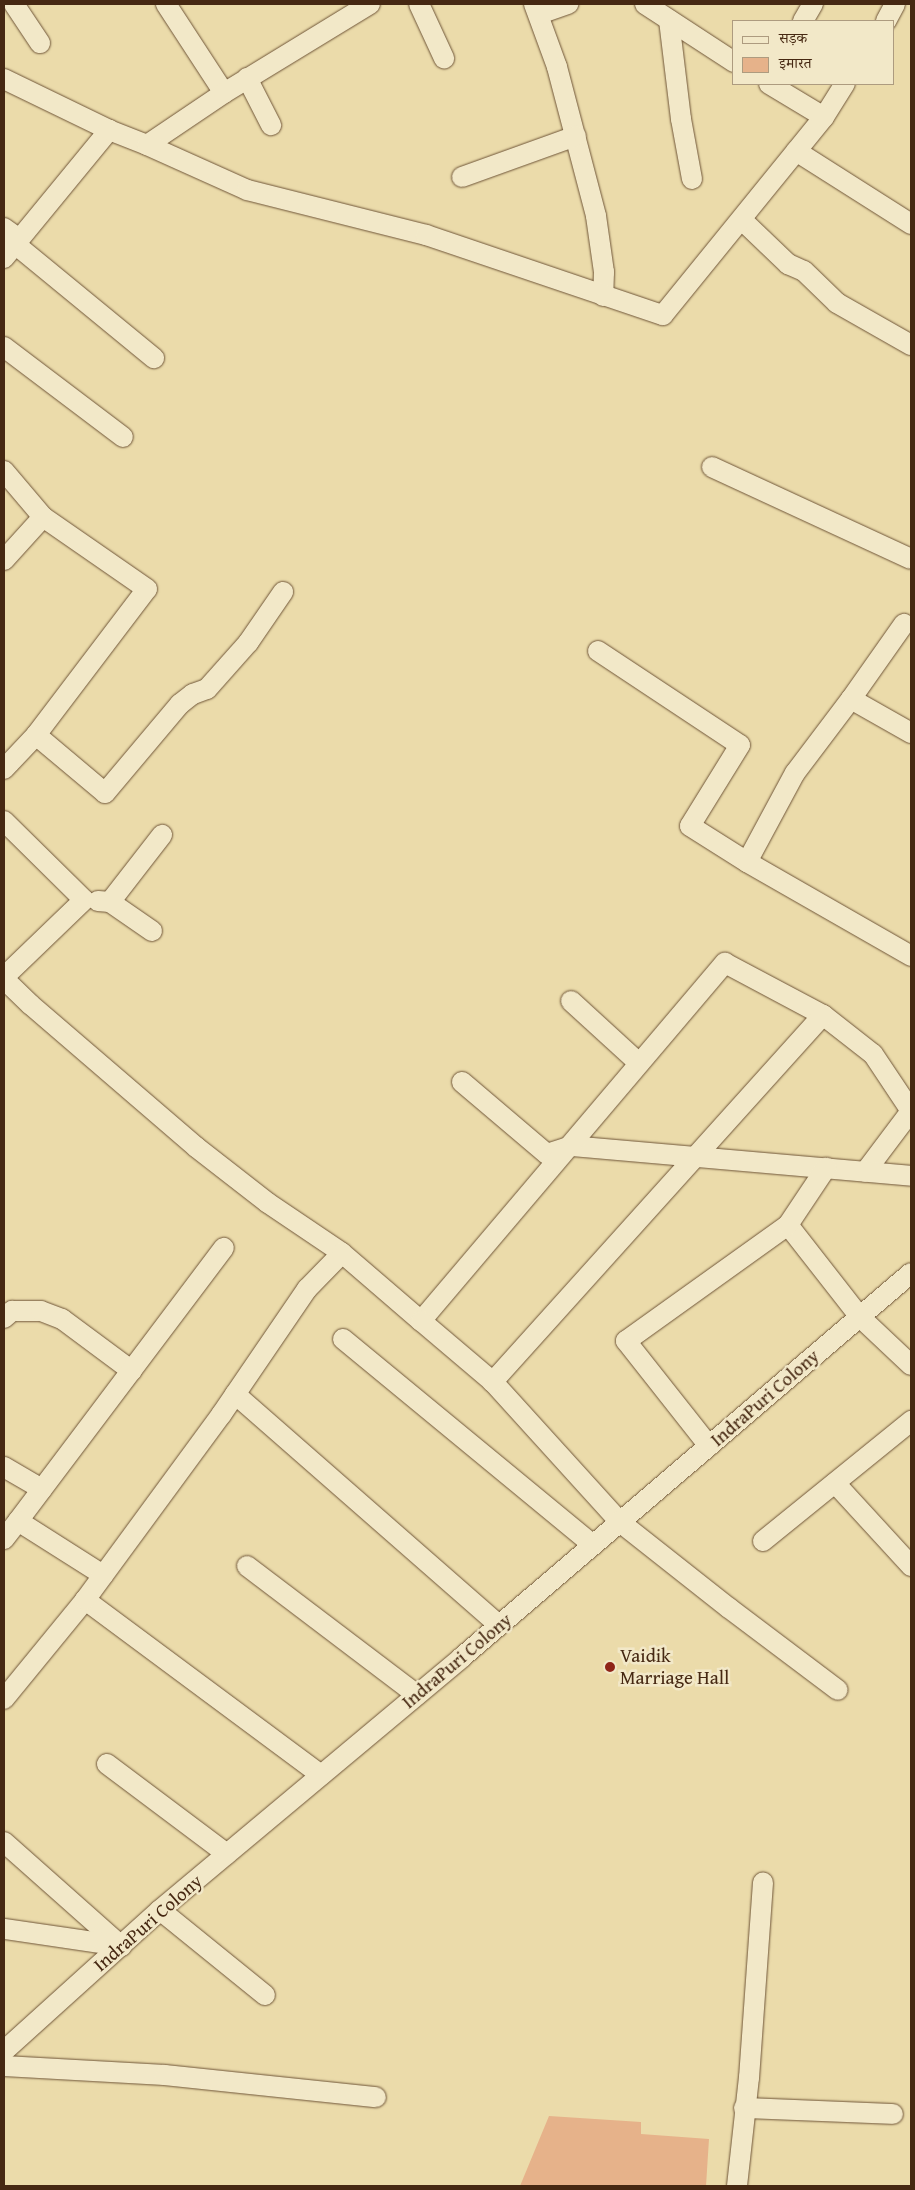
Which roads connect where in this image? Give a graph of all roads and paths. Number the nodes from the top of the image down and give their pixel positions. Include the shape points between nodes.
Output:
1 (14, 4) edge
2 (166, 4) edge
3 (370, 4) edge
4 (419, 4) edge
5 (568, 4) edge
6 (644, 4) edge
7 (813, 4) edge
8 (895, 4) edge
9 (537, 9) edge
10 (669, 20) junction
11 (804, 20) edge
12 (887, 20) edge
13 (40, 43) dead end
14 (444, 58) dead end
15 (732, 61) edge
16 (247, 78) junction
17 (4, 79) edge
18 (770, 85) edge
19 (844, 85) edge
20 (224, 93) junction
21 (824, 117) junction
22 (271, 125) dead end
23 (109, 130) junction
24 (576, 136) junction
25 (147, 145) junction
26 (796, 152) junction
27 (462, 177) dead end
28 (692, 179) dead end
29 (742, 220) junction
30 (911, 224) edge
31 (10, 242) edge
32 (603, 296) junction
33 (911, 345) edge
34 (4, 347) edge
35 (154, 358) dead end
36 (123, 437) dead end
37 (712, 467) dead end
38 (4, 471) edge
39 (43, 517) junction
40 (911, 559) edge
41 (4, 560) edge
42 (283, 592) dead end
43 (904, 624) dead end
44 (598, 651) dead end
45 (851, 699) junction
46 (911, 733) edge
47 (36, 736) junction
48 (4, 769) edge
49 (4, 821) edge
50 (162, 835) dead end
51 (746, 862) junction
52 (84, 900) junction
53 (110, 902) junction
54 (152, 932) dead end
55 (911, 956) edge
56 (4, 978) edge
57 (572, 1001) dead end
58 (822, 1015) junction
59 (639, 1063) junction
60 (462, 1082) dead end
61 (571, 1146) junction
62 (696, 1158) junction
63 (826, 1168) junction
64 (865, 1172) junction
65 (911, 1176) edge
66 (788, 1224) junction
67 (224, 1248) dead end
68 (342, 1253) junction
69 (911, 1273) edge
70 (860, 1317) junction
71 (4, 1318) edge
72 (421, 1321) junction
73 (344, 1339) dead end
74 (911, 1365) edge
75 (132, 1370) junction
76 (494, 1382) junction
77 (235, 1394) junction
78 (911, 1421) edge
79 (709, 1446) junction
80 (4, 1467) edge
81 (835, 1483) junction
82 (42, 1489) junction
83 (18, 1521) junction
84 (620, 1522) junction
85 (4, 1539) edge
86 (763, 1541) dead end
87 (593, 1545) junction
88 (246, 1566) dead end
89 (911, 1566) edge
90 (103, 1575) junction
91 (85, 1600) junction
92 (499, 1625) junction
93 (838, 1690) dead end
94 (417, 1695) junction
95 (4, 1699) edge
96 (107, 1764) dead end
97 (321, 1776) junction
98 (4, 1842) edge
99 (227, 1854) junction
100 (763, 1884) dead end
101 (160, 1910) junction
102 (4, 1929) edge
103 (121, 1946) junction
104 (265, 1994) dead end
105 (4, 2051) edge
106 (4, 2066) edge
107 (376, 2097) dead end
108 (744, 2108) junction
109 (893, 2114) dead end
110 (737, 2186) edge

1 - 13 street
2 - 20 street
3 - 16 street
4 - 14 street
5 - 9 street
6 - 10 street
7 - 11 street
8 - 12 street
9 - 24 street
10 - 15 street
10 - 28 street
16 - 20 street
16 - 22 street
17 - 23 street
18 - 21 street
19 - 21 street
20 - 25 street
21 - 26 street
23 - 25 street
23 - 31 street
24 - 27 street
24 - 32 street via 596,216 604,272
25 - 32 street via 247,190 426,234
26 - 29 street
26 - 30 street
29 - 32 street via 663,315
29 - 33 street via 788,264 804,271 837,303
31 - 35 street
34 - 36 street
37 - 40 street
38 - 39 street
39 - 41 street
39 - 47 street via 147,589
42 - 47 street via 207,689 180,704 105,793
43 - 45 street
44 - 51 street via 740,745 690,826
45 - 46 street
45 - 51 street via 795,773
47 - 48 street
49 - 52 street
50 - 53 street
51 - 55 street
52 - 53 street
52 - 56 street
53 - 54 street
56 - 68 street via 196,1147 268,1203
57 - 59 street
58 - 59 street via 725,963
58 - 62 street
58 - 64 street via 874,1054 911,1111
59 - 61 street
60 - 61 street via 547,1154
61 - 62 street
61 - 72 street
62 - 63 street
62 - 76 street
63 - 64 street
63 - 66 street
64 - 65 street
66 - 70 street
66 - 79 street via 626,1341
67 - 75 street
68 - 72 street
68 - 77 street via 307,1289
69 - 70 street, IndraPuri Colony
70 - 74 street
70 - 79 street, IndraPuri Colony
71 - 75 street via 12,1311 41,1311 55,1316
72 - 76 street
73 - 87 street
75 - 82 street
76 - 84 street
77 - 90 street
77 - 92 street
78 - 81 street
79 - 84 street, IndraPuri Colony
80 - 82 street
81 - 86 street
81 - 89 street
82 - 83 street
83 - 85 street
83 - 90 street
84 - 87 street, IndraPuri Colony
84 - 93 street
87 - 92 street, IndraPuri Colony
88 - 94 street
90 - 91 street
91 - 95 street
91 - 97 street
92 - 94 street, IndraPuri Colony
94 - 97 street, IndraPuri Colony
96 - 99 street
97 - 99 street, IndraPuri Colony
98 - 103 street
99 - 101 street, IndraPuri Colony
100 - 108 street
101 - 103 street, IndraPuri Colony
101 - 104 street
102 - 103 street
103 - 105 street, IndraPuri Colony
106 - 107 street via 165,2075
108 - 109 street
108 - 110 street

